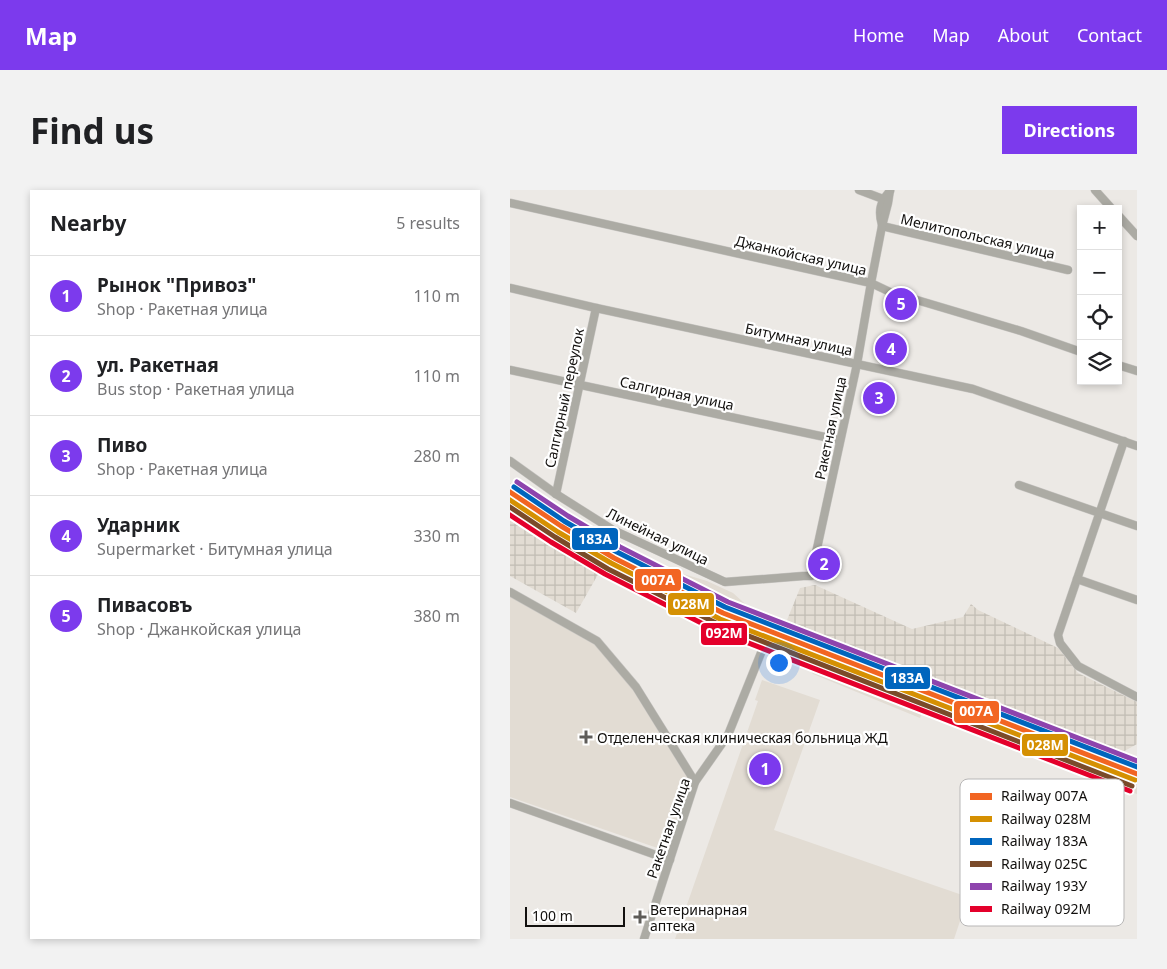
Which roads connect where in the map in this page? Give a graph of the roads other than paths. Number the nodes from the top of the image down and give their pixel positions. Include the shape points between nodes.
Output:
1 (859, 190) edge
2 (890, 190) edge
3 (1095, 190) edge
4 (883, 199) junction
5 (510, 203) edge
6 (1108, 205) edge
7 (1122, 220) edge
8 (882, 226) junction
9 (1137, 235) edge
10 (1068, 270) dead end
11 (871, 283) junction
12 (510, 288) edge
13 (596, 308) junction
14 (1077, 351) edge
15 (857, 364) junction
16 (1122, 365) edge
17 (510, 370) edge
18 (1137, 371) edge
19 (580, 385) junction
20 (840, 440) junction
21 (1124, 442) junction
22 (1137, 446) edge
23 (510, 461) edge
24 (1019, 485) dead end
25 (556, 494) junction
26 (1100, 513) junction
27 (1137, 526) edge
28 (811, 576) joint
29 (1077, 579) junction
30 (510, 592) edge
31 (1137, 600) edge
32 (763, 648) dead end
33 (1137, 697) edge
34 (695, 782) junction
35 (510, 804) edge
36 (670, 860) junction
37 (644, 939) edge

1 - 4 street
2 - 4 street, Ракетная улица
2 - 8 street, Ракетная улица
3 - 6 street
4 - 8 street, Ракетная улица via 880,208
5 - 11 street, Джанкойская улица
7 - 9 street
8 - 10 street, Мелитопольская улица
8 - 11 street, Ракетная улица
11 - 14 street, Джанкойская улица via 890,292
11 - 15 street, Ракетная улица
12 - 13 street, Битумная улица
13 - 15 street, Битумная улица
13 - 19 street, Салгирный переулок
15 - 20 street, Ракетная улица
15 - 21 street, Битумная улица via 974,389
16 - 18 street
17 - 19 street, Салгирная улица
19 - 20 street, Салгирная улица
19 - 25 street, Салгирный переулок
20 - 28 street, Ракетная улица
21 - 22 street, Битумная улица
21 - 26 street
23 - 25 street, Линейная улица
24 - 26 street
25 - 28 street, Линейная улица via 613,530 725,582
26 - 27 street
26 - 29 street
29 - 31 street
29 - 33 street via 1058,635 1060,643 1078,666
30 - 34 street via 597,642 636,687
32 - 34 street, Ракетная улица via 728,735
34 - 36 street, Ракетная улица
35 - 36 street
36 - 37 street, Ракетная улица

